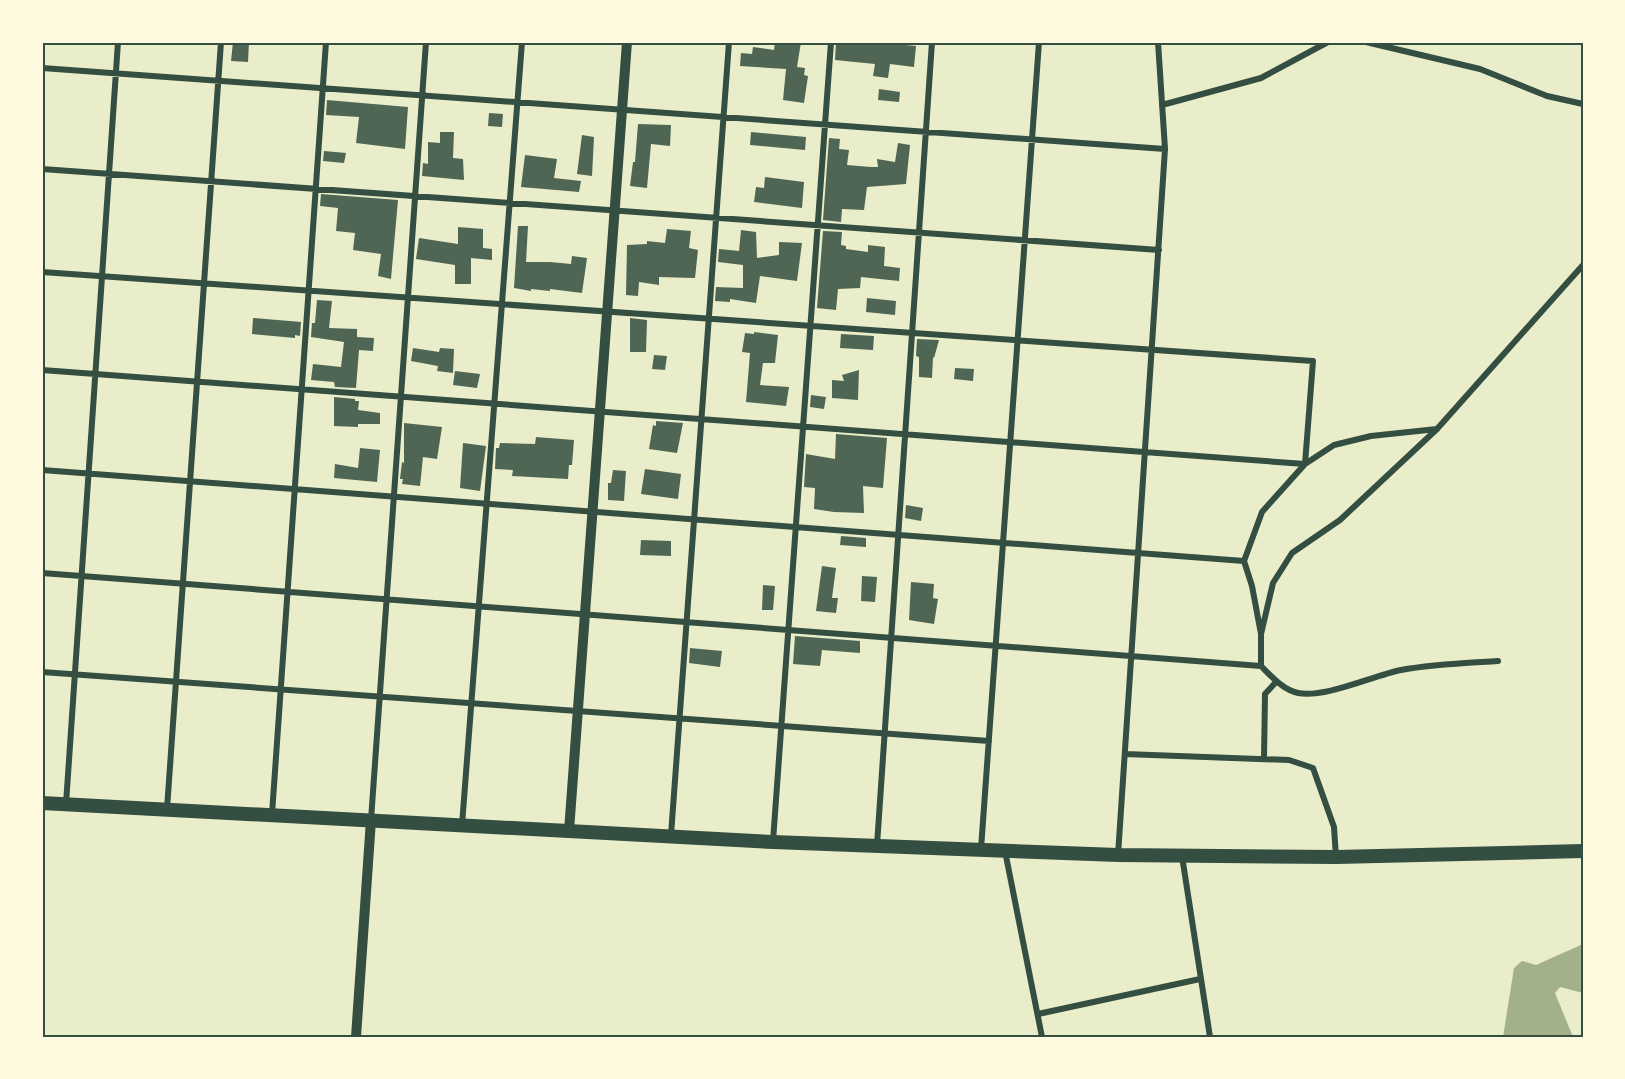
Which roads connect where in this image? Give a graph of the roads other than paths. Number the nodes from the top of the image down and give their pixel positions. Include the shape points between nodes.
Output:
1 (118, 42) edge
2 (221, 42) edge
3 (326, 42) edge
4 (426, 42) edge
5 (522, 42) edge
6 (627, 42) edge
7 (729, 42) edge
8 (831, 42) edge
9 (932, 42) edge
10 (1039, 42) edge
11 (1158, 42) edge
12 (1328, 42) edge
13 (1366, 42) edge
14 (42, 68) edge
15 (116, 73) junction
16 (218, 80) junction
17 (322, 87) junction
18 (423, 95) junction
19 (517, 102) junction
20 (1583, 104) edge
21 (1162, 105) junction
22 (622, 109) junction
23 (723, 116) junction
24 (825, 124) junction
25 (926, 131) junction
26 (1032, 138) junction
27 (1165, 149) junction
28 (42, 169) edge
29 (109, 174) junction
30 (211, 182) junction
31 (315, 189) junction
32 (415, 196) junction
33 (510, 203) junction
34 (615, 211) junction
35 (716, 218) junction
36 (817, 225) junction
37 (919, 233) junction
38 (1024, 240) junction
39 (1159, 250) junction
40 (1583, 266) edge
41 (42, 272) edge
42 (102, 276) junction
43 (204, 283) junction
44 (308, 290) junction
45 (408, 298) junction
46 (502, 304) junction
47 (607, 312) junction
48 (709, 319) junction
49 (810, 326) junction
50 (912, 333) junction
51 (1017, 340) junction
52 (1152, 350) junction
53 (42, 370) edge
54 (95, 374) junction
55 (197, 381) junction
56 (301, 389) junction
57 (401, 397) junction
58 (495, 404) junction
59 (600, 411) junction
60 (701, 419) junction
61 (803, 427) junction
62 (1437, 429) junction
63 (905, 434) junction
64 (1010, 442) junction
65 (1145, 452) junction
66 (1305, 464) junction
67 (42, 470) edge
68 (88, 473) junction
69 (189, 481) junction
70 (294, 488) junction
71 (394, 496) junction
72 (487, 504) junction
73 (593, 512) junction
74 (694, 519) junction
75 (795, 527) junction
76 (898, 535) junction
77 (1003, 543) junction
78 (1138, 553) junction
79 (1244, 561) junction
80 (42, 573) edge
81 (80, 576) junction
82 (182, 584) junction
83 (286, 592) junction
84 (386, 600) junction
85 (480, 607) junction
86 (586, 615) junction
87 (686, 622) junction
88 (788, 630) junction
89 (1262, 634) junction
90 (891, 638) junction
91 (996, 646) junction
92 (1132, 656) junction
93 (1498, 661) dead end
94 (1261, 666) junction
95 (42, 672) edge
96 (73, 674) junction
97 (175, 682) junction
98 (1276, 682) junction
99 (280, 689) junction
100 (380, 697) junction
101 (472, 704) junction
102 (579, 711) junction
103 (679, 719) junction
104 (781, 726) junction
105 (884, 734) junction
106 (989, 741) junction
107 (1125, 754) junction
108 (1264, 759) junction
109 (42, 803) edge
110 (66, 804) junction
111 (167, 810) junction
112 (272, 815) junction
113 (371, 820) junction
114 (462, 826) junction
115 (569, 831) junction
116 (671, 836) junction
117 (773, 842) junction
118 (877, 846) junction
119 (981, 850) junction
120 (1005, 850) junction
121 (1583, 851) edge
122 (1118, 855) junction
123 (1182, 855) junction
124 (1336, 857) junction
125 (1200, 979) junction
126 (1038, 1014) junction
127 (356, 1037) edge
128 (1042, 1037) edge
129 (1210, 1037) edge

1 - 15 street
2 - 16 street
3 - 17 street
4 - 18 street
5 - 19 street
6 - 22 street
7 - 23 street
8 - 24 street
9 - 25 street
10 - 26 street
11 - 21 street
12 - 21 street via 1261,78
13 - 20 street via 1480,69 1547,96
14 - 15 street
15 - 16 street
15 - 29 street
16 - 17 street
16 - 30 street
17 - 18 street
17 - 31 street
18 - 19 street
18 - 32 street
19 - 22 street
19 - 33 street
21 - 27 street
22 - 23 street
22 - 34 street
23 - 24 street
23 - 35 street
24 - 25 street
24 - 36 street
25 - 26 street
25 - 37 street
26 - 27 street
26 - 38 street
27 - 39 street
28 - 29 street
29 - 30 street
29 - 42 street
30 - 31 street
30 - 43 street
31 - 32 street
31 - 44 street
32 - 33 street
32 - 45 street
33 - 34 street
33 - 46 street
34 - 35 street
34 - 47 street
35 - 36 street
35 - 48 street
36 - 37 street
36 - 49 street
37 - 38 street
37 - 50 street
38 - 39 street
38 - 51 street
39 - 52 street
40 - 62 street
41 - 42 street
42 - 43 street
42 - 54 street
43 - 44 street
43 - 55 street
44 - 45 street
44 - 56 street
45 - 46 street
45 - 57 street
46 - 47 street
46 - 58 street
47 - 48 street
47 - 59 street
48 - 49 street
48 - 60 street
49 - 50 street
49 - 61 street
50 - 51 street
50 - 63 street
51 - 52 street
51 - 64 street
52 - 65 street
52 - 66 street via 1313,361
53 - 54 street
54 - 55 street
54 - 68 street
55 - 56 street
55 - 69 street
56 - 57 street
56 - 70 street
57 - 58 street
57 - 71 street
58 - 59 street
58 - 72 street
59 - 60 street
59 - 73 street
60 - 61 street
60 - 74 street
61 - 63 street
61 - 75 street
62 - 66 street via 1371,436 1334,445
62 - 89 street via 1340,519 1292,553 1273,583
63 - 64 street
63 - 76 street
64 - 65 street
64 - 77 street
65 - 66 street
65 - 78 street
66 - 79 street via 1262,512
67 - 68 street
68 - 69 street
68 - 81 street
69 - 70 street
69 - 82 street
70 - 71 street
70 - 83 street
71 - 72 street
71 - 84 street
72 - 73 street
72 - 85 street
73 - 74 street
73 - 86 street
74 - 75 street
74 - 87 street
75 - 76 street
75 - 88 street
76 - 77 street
76 - 90 street
77 - 78 street
77 - 91 street
78 - 79 street
78 - 92 street
79 - 89 street
80 - 81 street
81 - 82 street
81 - 96 street
82 - 83 street
82 - 97 street
83 - 84 street
83 - 99 street
84 - 85 street
84 - 100 street
85 - 86 street
85 - 101 street
86 - 87 street
86 - 102 street
87 - 88 street
87 - 103 street
88 - 90 street
88 - 104 street
89 - 94 street
90 - 91 street
90 - 105 street
91 - 92 street
91 - 106 street
92 - 94 street
92 - 107 street
93 - 98 street via 1401,670 1314,694 1296,693
94 - 98 street
95 - 96 street
96 - 97 street
96 - 110 street
97 - 99 street
97 - 111 street
98 - 108 street via 1265,694
99 - 100 street
99 - 112 street
100 - 101 street
100 - 113 street
101 - 102 street
101 - 114 street
102 - 103 street
102 - 115 street
103 - 104 street
103 - 116 street
104 - 105 street
104 - 117 street
105 - 106 street
105 - 118 street
106 - 119 street
107 - 108 street
107 - 122 street
108 - 124 street via 1289,760 1313,768 1334,826
109 - 110 main road
110 - 111 main road
111 - 112 main road
112 - 113 main road
113 - 114 main road
113 - 127 street
114 - 115 main road
115 - 116 main road
116 - 117 main road
117 - 118 main road
118 - 119 main road
119 - 120 main road
120 - 122 main road
120 - 126 street
121 - 124 main road
122 - 123 main road
123 - 124 main road
123 - 125 street
125 - 126 street
125 - 129 street
126 - 128 street

